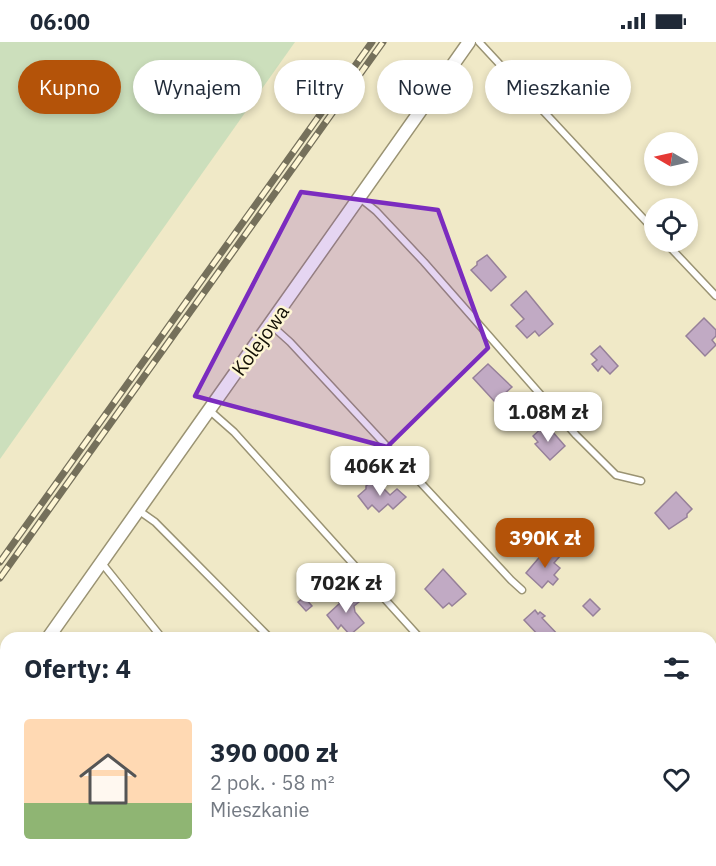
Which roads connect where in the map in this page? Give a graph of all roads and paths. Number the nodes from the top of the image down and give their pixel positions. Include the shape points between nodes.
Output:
1 (469, 42) edge
2 (479, 42) edge
3 (360, 198) junction
4 (644, 219) edge
5 (674, 252) edge
6 (716, 296) edge
7 (271, 326) junction
8 (209, 410) junction
9 (640, 481) dead end
10 (138, 510) junction
11 (101, 562) junction
12 (522, 590) dead end
13 (52, 632) edge
14 (157, 632) edge
15 (264, 632) edge
16 (415, 632) edge

1 - 3 street, Kolejowa
2 - 4 lane
3 - 7 street, Kolejowa
3 - 9 lane via 416,254 600,459 616,475
5 - 6 lane
7 - 8 street, Kolejowa
7 - 12 lane
8 - 10 street, Kolejowa
8 - 16 lane via 234,432
10 - 11 street, Kolejowa
10 - 15 lane via 155,522
11 - 13 street, Kolejowa
11 - 14 lane

